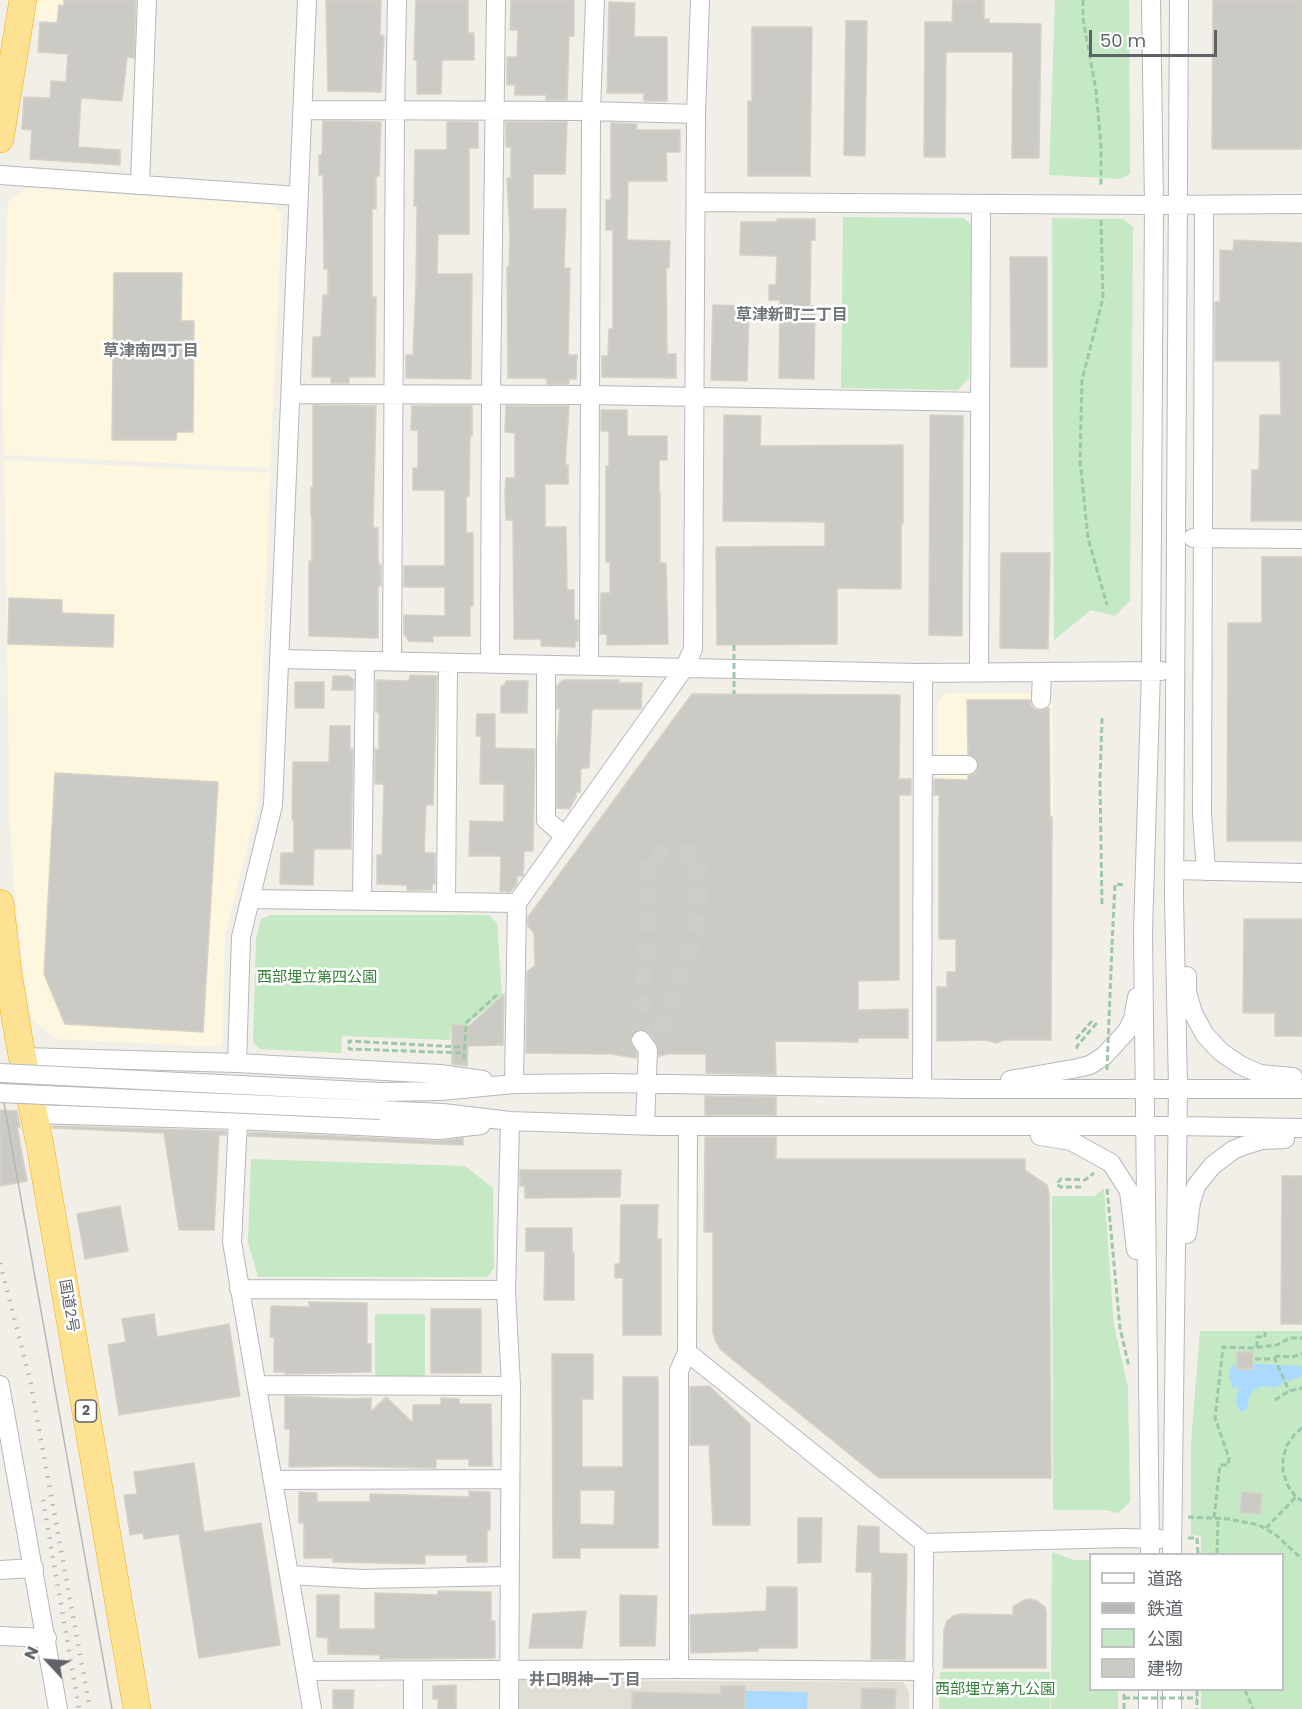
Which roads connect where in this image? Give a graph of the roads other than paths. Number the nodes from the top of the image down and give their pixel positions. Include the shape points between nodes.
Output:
1 (23, 0) edge
2 (147, 0) edge
3 (307, 0) edge
4 (397, 0) edge
5 (496, 0) edge
6 (595, 0) edge
7 (700, 0) edge
8 (1151, 0) edge
9 (1179, 0) edge
10 (302, 110) junction
11 (395, 111) junction
12 (494, 111) junction
13 (591, 111) junction
14 (696, 114) junction
15 (0, 139) edge
16 (0, 175) edge
17 (140, 183) junction
18 (298, 196) junction
19 (696, 202) junction
20 (981, 204) junction
21 (1302, 204) edge
22 (1177, 205) junction
23 (1204, 205) junction
24 (1154, 206) junction
25 (393, 393) junction
26 (291, 394) junction
27 (491, 394) junction
28 (590, 395) junction
29 (695, 398) junction
30 (980, 402) junction
31 (1177, 538) junction
32 (1203, 538) junction
33 (1302, 539) edge
34 (279, 659) junction
35 (392, 660) junction
36 (365, 662) junction
37 (448, 663) junction
38 (490, 664) junction
39 (589, 664) junction
40 (546, 665) junction
41 (685, 667) junction
42 (1151, 671) junction
43 (979, 672) junction
44 (1042, 672) junction
45 (1176, 672) junction
46 (923, 673) junction
47 (1041, 700) dead end
48 (923, 765) junction
49 (968, 765) dead end
50 (565, 836) junction
51 (1175, 870) junction
52 (1206, 870) junction
53 (1302, 873) edge
54 (1174, 897) junction
55 (251, 899) junction
56 (362, 901) junction
57 (446, 902) junction
58 (0, 903) edge
59 (517, 903) junction
60 (1143, 931) junction
61 (645, 1045) tunnel mouth
62 (23, 1057) junction
63 (237, 1063) junction
64 (0, 1073) edge
65 (1302, 1077) edge
66 (646, 1083) junction
67 (514, 1084) junction
68 (1146, 1087) junction
69 (922, 1088) junction
70 (1178, 1088) junction
71 (961, 1089) junction
72 (1302, 1089) edge
73 (0, 1093) edge
74 (381, 1101) junction
75 (34, 1114) junction
76 (238, 1120) junction
77 (510, 1121) junction
78 (645, 1125) junction
79 (1146, 1126) junction
80 (1178, 1126) junction
81 (688, 1127) junction
82 (989, 1127) junction
83 (1302, 1128) edge
84 (1302, 1139) edge
85 (239, 1289) junction
86 (506, 1290) junction
87 (1147, 1344) junction
88 (687, 1352) junction
89 (1175, 1359) junction
90 (0, 1385) edge
91 (257, 1385) junction
92 (511, 1386) junction
93 (510, 1479) junction
94 (273, 1480) junction
95 (924, 1543) junction
96 (1177, 1544) edge
97 (1150, 1547) edge
98 (34, 1568) junction
99 (0, 1570) edge
100 (290, 1575) junction
101 (510, 1576) junction
102 (0, 1636) edge
103 (46, 1638) junction
104 (679, 1669) junction
105 (306, 1671) junction
106 (413, 1671) junction
107 (509, 1671) junction
108 (924, 1671) junction
109 (1148, 1691) edge
110 (1172, 1691) edge
111 (58, 1709) edge
112 (137, 1709) edge
113 (312, 1709) edge
114 (413, 1709) edge
115 (509, 1709) edge
116 (923, 1709) edge
117 (1148, 1709) edge
118 (1172, 1709) edge

1 - 15 highway
2 - 17 street
3 - 10 street
4 - 11 street
5 - 12 street
6 - 13 street
7 - 14 street
8 - 24 street
9 - 22 street
10 - 11 street
10 - 18 street
11 - 12 street
11 - 25 street
12 - 13 street
12 - 27 street
13 - 14 street
13 - 28 street
14 - 19 street
16 - 17 street
17 - 18 street
18 - 26 street
19 - 20 street
19 - 29 street
20 - 24 street
20 - 30 street
21 - 23 street
22 - 23 street
22 - 24 street
22 - 31 street
23 - 32 street
24 - 42 street
25 - 26 street
25 - 27 street
25 - 35 street
26 - 34 street
27 - 28 street
27 - 38 street
28 - 29 street
28 - 39 street
29 - 30 street
29 - 41 street via 693,649
30 - 43 street
31 - 32 street
31 - 45 street
32 - 33 street
32 - 52 street via 1202,814
34 - 36 street
34 - 55 street via 273,805
35 - 36 street
35 - 37 street
36 - 56 street
37 - 38 street
37 - 57 street
38 - 40 street
39 - 40 street
39 - 41 street
40 - 50 street via 546,820
41 - 46 street
41 - 50 street
42 - 44 street
42 - 45 street
42 - 60 street
43 - 44 street
43 - 46 street
44 - 47 street
45 - 51 street
46 - 48 street
48 - 49 street
48 - 69 street
50 - 59 street
51 - 52 street
51 - 54 street
52 - 53 street
54 - 65 street via 1187,919 1187,992 1205,1035 1221,1053 1247,1069 1270,1076
54 - 70 street
55 - 56 street
55 - 63 street via 241,937
56 - 57 street
57 - 59 street
58 - 62 highway, 国道2号 / 2
59 - 67 street
60 - 68 street
60 - 71 street via 1133,1019 1104,1056 1078,1068
61 - 66 street
62 - 63 street
62 - 75 highway, 国道2号 / 2
63 - 67 street via 440,1074
64 - 74 street, bridge
66 - 67 street
66 - 69 street
66 - 78 street
67 - 74 street
68 - 70 street
68 - 71 street
68 - 79 street
69 - 71 street
70 - 72 street
70 - 80 street
73 - 74 street, bridge
74 - 77 street
75 - 76 street
75 - 112 highway, 国道2号 / 2
76 - 77 street via 439,1130
76 - 85 street via 232,1242
77 - 78 street
77 - 86 street
78 - 81 street
79 - 80 street
79 - 82 street
79 - 87 street
80 - 83 street
80 - 89 street
81 - 82 street
81 - 88 street
82 - 87 street via 1071,1141 1112,1163 1129,1191
84 - 89 street via 1262,1140 1233,1150 1212,1166 1196,1186 1188,1220 1184,1324
85 - 86 street
85 - 91 street
86 - 92 street
87 - 97 street
88 - 95 street
88 - 104 street via 679,1371
89 - 96 street
90 - 98 street
91 - 92 street
91 - 94 street
92 - 93 street
93 - 94 street
93 - 101 street
94 - 100 street
95 - 97 street
95 - 108 street
96 - 97 street
98 - 99 street
98 - 103 street
100 - 101 street via 362,1579
100 - 105 street
101 - 107 street
102 - 103 street
103 - 111 street
104 - 107 street
104 - 108 street
105 - 106 street
105 - 113 street
106 - 107 street
106 - 114 street
107 - 115 street
108 - 116 street
109 - 117 street
110 - 118 street

